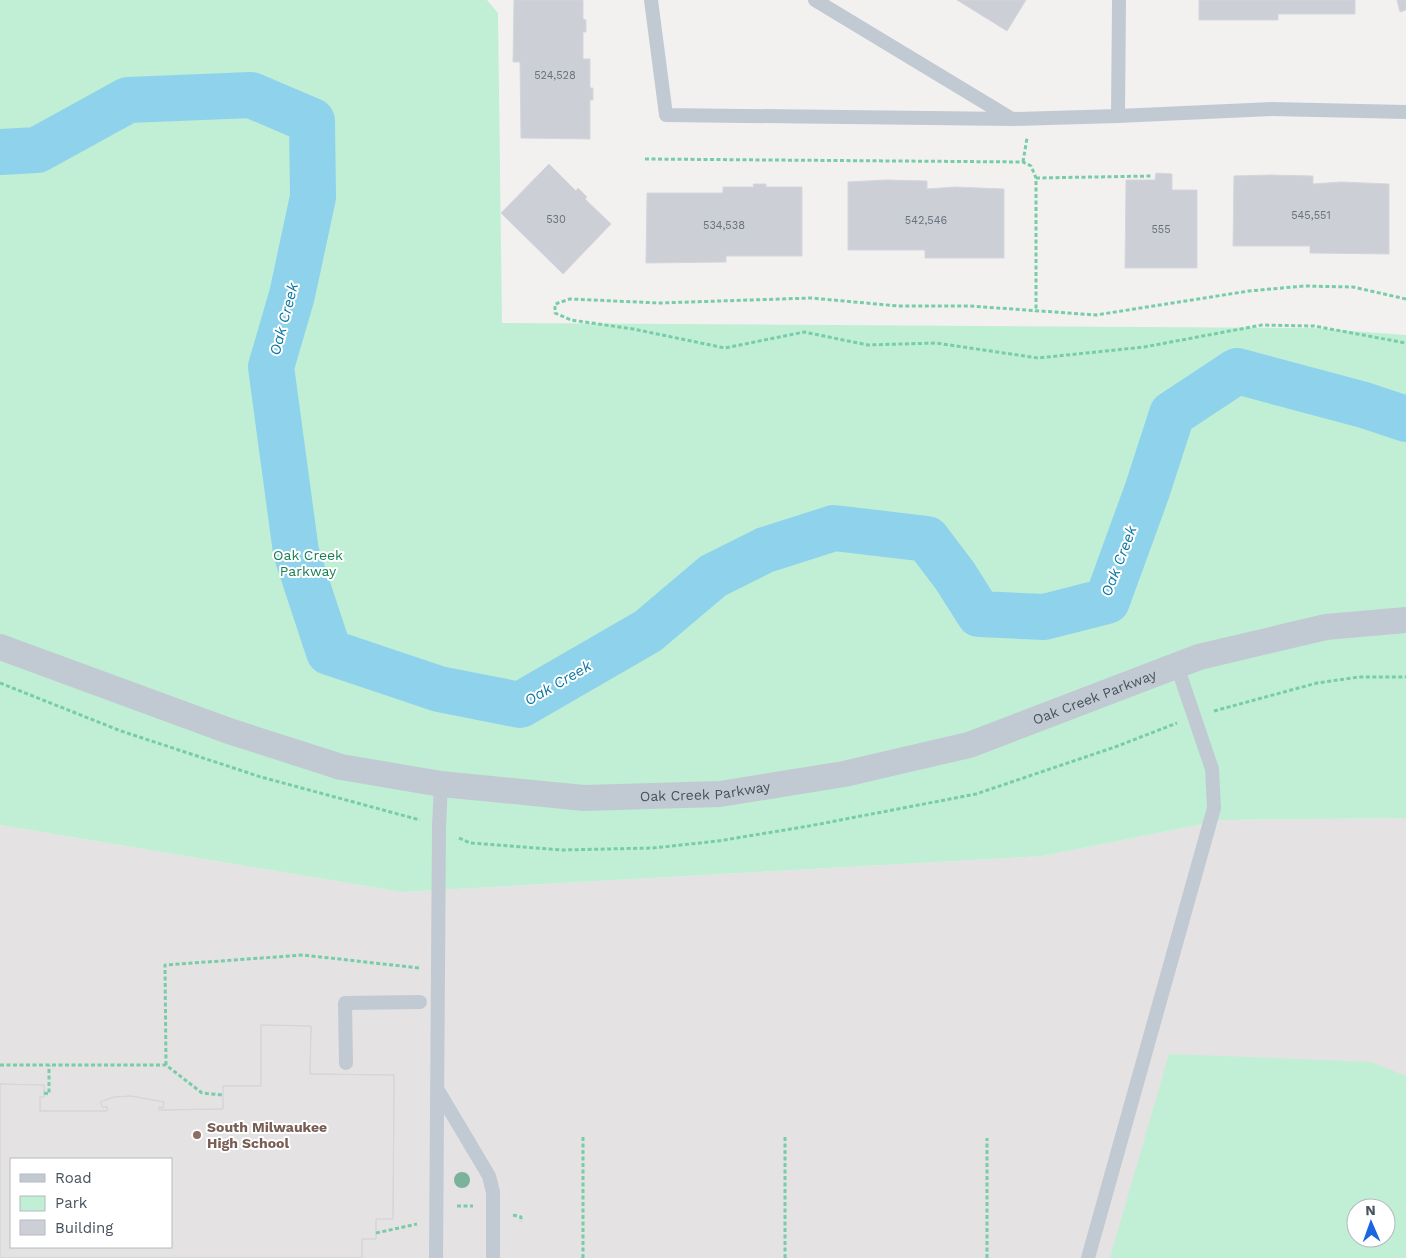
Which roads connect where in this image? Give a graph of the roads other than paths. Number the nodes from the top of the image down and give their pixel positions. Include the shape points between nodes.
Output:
1 (651, 0) edge
2 (815, 0) edge
3 (1119, 0) edge
4 (1406, 112) edge
5 (1118, 116) junction
6 (1012, 119) junction
7 (1406, 620) edge
8 (0, 646) edge
9 (1177, 666) junction
10 (441, 784) junction
11 (420, 1002) dead end
12 (346, 1063) dead end
13 (438, 1091) junction
14 (436, 1258) edge
15 (493, 1258) edge
16 (1088, 1258) edge

1 - 6 lane via 666,115
2 - 6 lane
3 - 5 lane
4 - 5 lane via 1272,109
5 - 6 lane
7 - 9 street, Oak Creek Parkway via 1326,627 1200,657
8 - 10 street, Oak Creek Parkway via 230,731 332,764
9 - 10 street, Oak Creek Parkway via 969,745 816,779 720,794 584,798
9 - 16 lane via 1212,769 1214,808
10 - 13 lane
11 - 12 lane via 345,1003
13 - 14 lane
13 - 15 lane via 489,1176 493,1192

